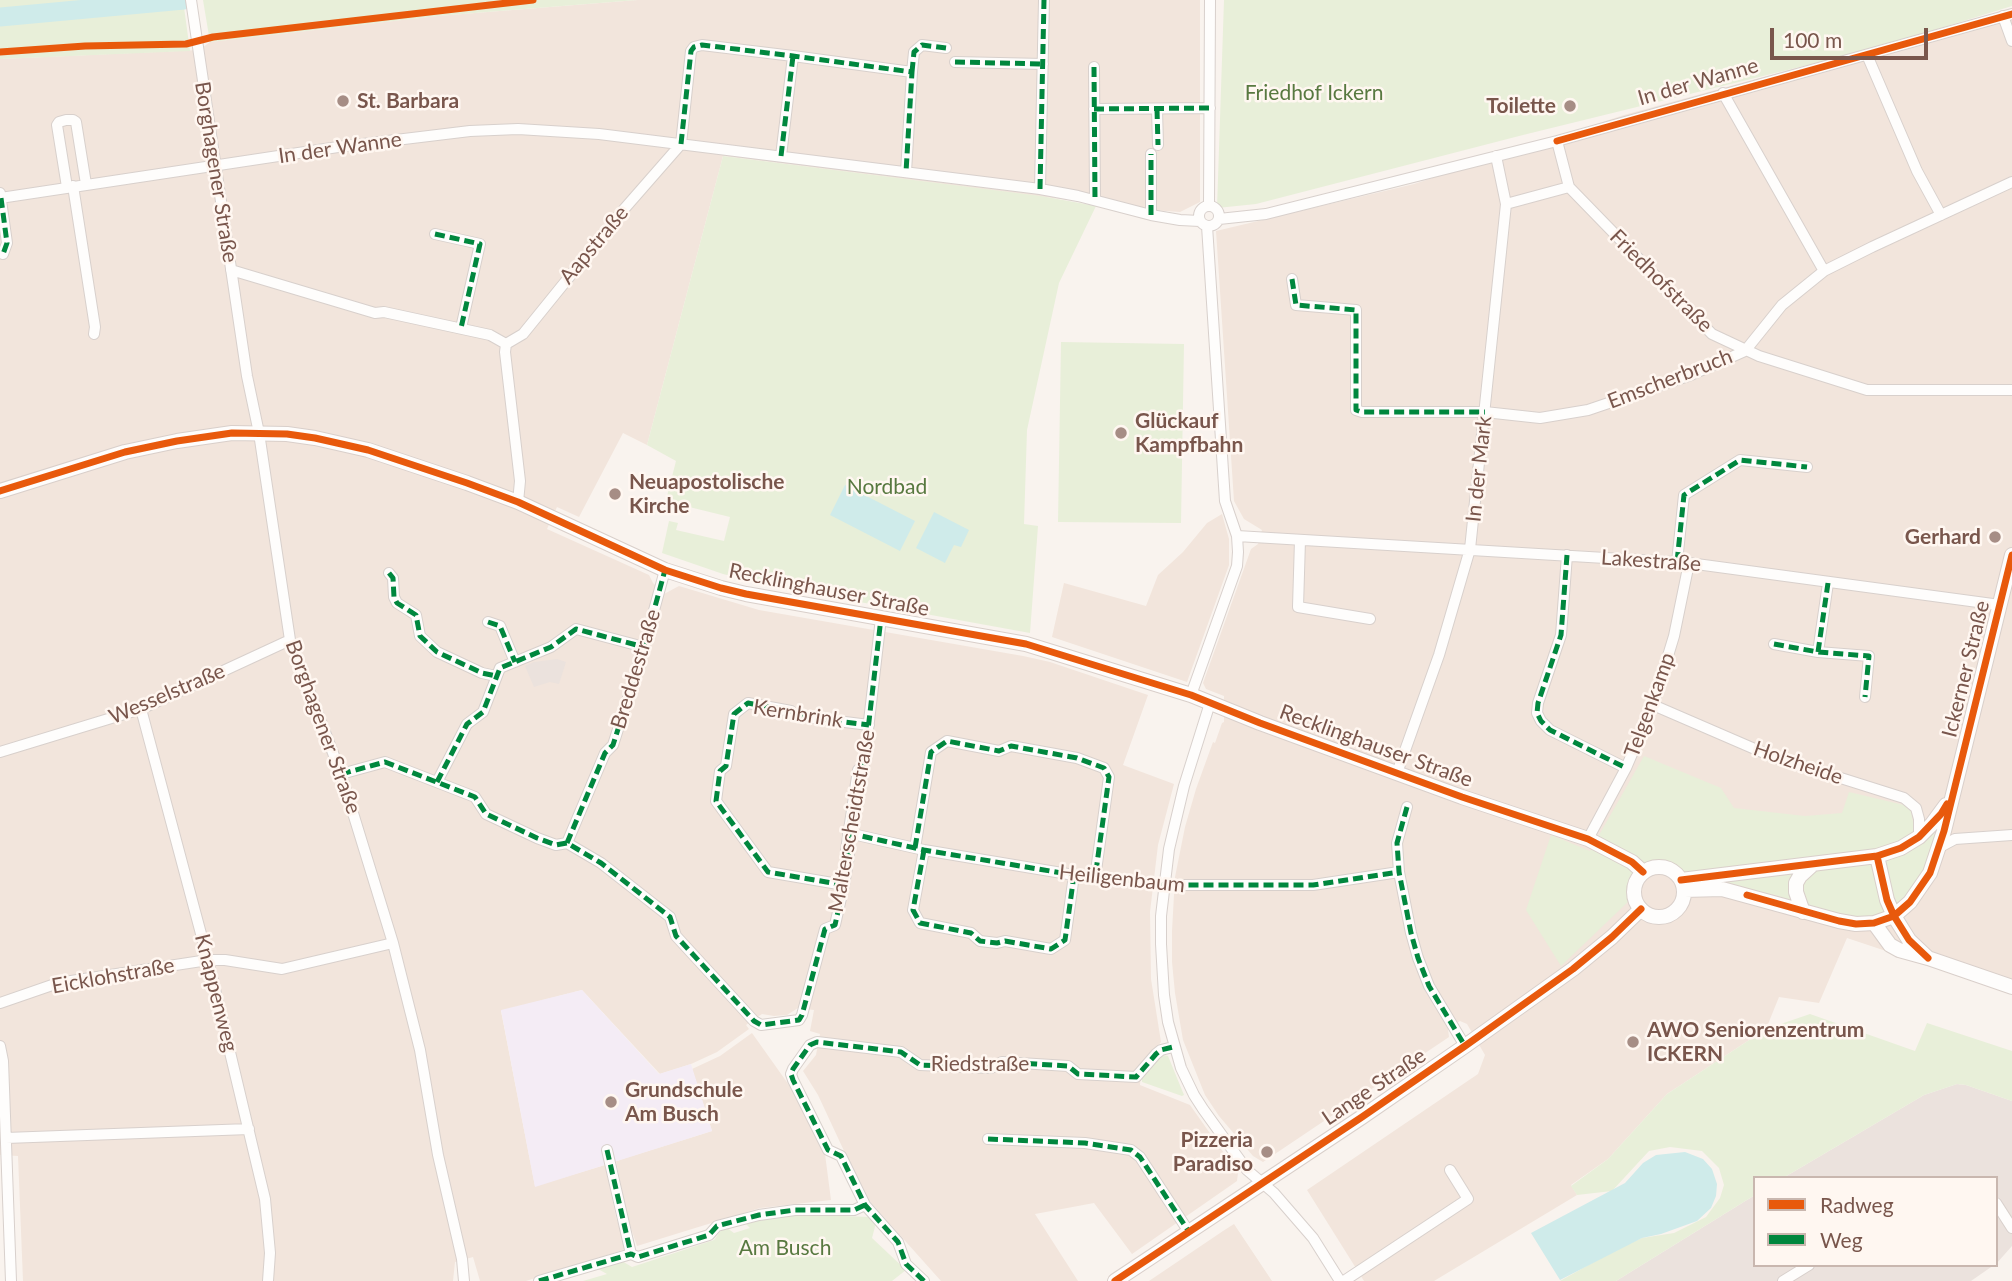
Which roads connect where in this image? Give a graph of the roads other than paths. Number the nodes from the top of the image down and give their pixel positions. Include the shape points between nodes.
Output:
1 (191, 0) edge
2 (1044, 0) edge
3 (1210, 0) edge
4 (2008, 15) edge
5 (2012, 41) edge
6 (946, 48) dead end
7 (1867, 55) junction
8 (793, 56) junction
9 (955, 62) dead end
10 (1043, 64) junction
11 (1094, 67) dead end
12 (912, 72) junction
13 (1723, 93) junction
14 (1210, 108) junction
15 (1094, 109) junction
16 (1157, 109) junction
17 (1556, 141) junction
18 (681, 144) junction
19 (781, 156) junction
20 (1496, 156) junction
21 (215, 167) junction
22 (906, 172) junction
23 (2012, 182) edge
24 (86, 184) junction
25 (70, 187) junction
26 (1569, 187) junction
27 (1040, 189) junction
28 (0, 196) edge
29 (1095, 200) junction
30 (1506, 204) junction
31 (1209, 206) junction
32 (1151, 215) junction
33 (1941, 215) junction
34 (1219, 219) junction
35 (1203, 223) junction
36 (435, 234) dead end
37 (3, 254) dead end
38 (231, 270) junction
39 (1824, 271) junction
40 (1292, 279) dead end
41 (461, 328) junction
42 (94, 334) dead end
43 (506, 344) junction
44 (1745, 351) junction
45 (2012, 390) edge
46 (1485, 412) junction
47 (260, 433) junction
48 (1807, 467) dead end
49 (0, 491) edge
50 (518, 502) junction
51 (1237, 537) junction
52 (1300, 540) junction
53 (1470, 549) junction
54 (1567, 555) junction
55 (1677, 562) junction
56 (1689, 562) junction
57 (2011, 563) edge
58 (665, 570) junction
59 (389, 573) dead end
60 (1828, 583) junction
61 (2000, 605) junction
62 (881, 618) junction
63 (1370, 619) dead end
64 (488, 622) dead end
65 (290, 640) junction
66 (1774, 644) dead end
67 (644, 647) junction
68 (1818, 652) junction
69 (515, 662) junction
70 (496, 677) junction
71 (1191, 695) junction
72 (1865, 697) dead end
73 (1210, 703) junction
74 (1653, 705) junction
75 (141, 709) junction
76 (869, 725) junction
77 (0, 752) edge
78 (1626, 768) junction
79 (1397, 773) junction
80 (341, 775) junction
81 (437, 782) junction
82 (1954, 792) junction
83 (1407, 807) dead end
84 (848, 833) junction
85 (2012, 835) edge
86 (1919, 836) junction
87 (1588, 839) junction
88 (567, 843) junction
89 (1940, 847) junction
90 (919, 849) junction
91 (1877, 856) junction
92 (1813, 864) junction
93 (1399, 872) junction
94 (1643, 872) junction
95 (1074, 876) junction
96 (1095, 878) junction
97 (844, 885) junction
98 (1164, 885) junction
99 (1682, 885) junction
100 (1641, 909) junction
101 (1803, 912) junction
102 (1894, 916) junction
103 (1874, 923) junction
104 (393, 943) junction
105 (1928, 958) junction
106 (208, 960) junction
107 (2012, 987) edge
108 (0, 1003) edge
109 (0, 1046) edge
110 (1173, 1046) junction
111 (1465, 1046) junction
112 (249, 1129) junction
113 (6, 1138) junction
114 (988, 1139) dead end
115 (607, 1150) dead end
116 (1450, 1170) dead end
117 (1262, 1183) junction
118 (4, 1199) edge
119 (865, 1205) junction
120 (1998, 1206) edge
121 (2012, 1228) edge
122 (1189, 1232) junction
123 (631, 1254) junction
124 (1806, 1267) edge
125 (11, 1281) edge
126 (268, 1281) edge
127 (464, 1281) edge
128 (539, 1281) edge
129 (923, 1281) edge
130 (1115, 1281) edge
131 (1342, 1281) edge
132 (1783, 1281) edge

1 - 21 street, Borghagener Straße
2 - 10 street
3 - 14 street
4 - 5 street
4 - 7 street, In der Wanne
6 - 12 street via 922,46 914,52
7 - 13 street, In der Wanne
7 - 33 street
8 - 12 street
8 - 18 street via 694,47
8 - 19 street
9 - 10 street
10 - 27 street
11 - 15 street
12 - 22 street
13 - 17 street, In der Wanne
13 - 39 street
14 - 16 street
14 - 31 street
15 - 16 street
15 - 29 street
16 - 32 street
17 - 20 street, In der Wanne
17 - 26 street, Friedhofstraße
18 - 19 street, In der Wanne
18 - 21 street, In der Wanne via 599,134 471,131
18 - 43 street, Aapstraße via 523,334
19 - 22 street, In der Wanne
20 - 30 street, In der Mark
20 - 34 street, In der Wanne via 1266,214
21 - 24 street, In der Wanne
21 - 38 street, Borghagener Straße
22 - 27 street, In der Wanne
23 - 33 street, Emscherbruch
24 - 25 street, In der Wanne
24 - 25 street via 76,122 66,120 57,125
25 - 28 street, In der Wanne
25 - 42 street
26 - 30 street
26 - 44 street, Friedhofstraße via 1712,334
27 - 29 street, In der Wanne
28 - 37 street via 7,243
29 - 32 street, In der Wanne
30 - 46 street, In der Mark
31 - 34 street via 1217,209
31 - 35 street via 1199,212
32 - 35 street, In der Wanne
33 - 39 street, Emscherbruch
34 - 35 street via 1214,226
35 - 51 street via 1225,501
36 - 41 street via 480,244
38 - 41 street via 375,313
38 - 47 street, Borghagener Straße
39 - 44 street, Emscherbruch via 1782,305
40 - 46 street, Emscherbruch via 1296,305 1356,310 1356,410
41 - 43 street
43 - 50 street via 520,481
44 - 45 street, Friedhofstraße via 1867,390
44 - 46 street, Emscherbruch via 1588,410 1539,418
46 - 53 street, In der Mark
47 - 49 main road, Recklinghauser Straße via 151,446
47 - 50 main road, Recklinghauser Straße via 315,438 368,450
47 - 65 street, Borghagener Straße
48 - 55 street via 1740,460 1684,495
50 - 58 main road, Recklinghauser Straße
51 - 52 street, Lakestraße
51 - 71 street via 1237,566
52 - 53 street, Lakestraße
52 - 63 street via 1298,607
53 - 54 street, Lakestraße
53 - 79 street, In der Mark
54 - 55 street, Lakestraße
54 - 78 street via 1561,635 1538,713 1550,730
55 - 56 street, Lakestraße
56 - 60 street, Lakestraße
56 - 74 street, Telgenkamp via 1675,636
57 - 61 main road, Ickerner Straße
58 - 62 main road, Recklinghauser Straße via 746,594
58 - 67 street, Breddestraße
59 - 70 street via 394,597 416,615 420,636 437,652
60 - 61 street, Lakestraße
60 - 68 street
61 - 82 main road, Ickerner Straße
62 - 71 main road, Recklinghauser Straße via 1026,644
62 - 76 street, Malterscheidtstraße
64 - 69 street via 500,626
65 - 75 street, Wesselstraße
65 - 80 street, Borghagener Straße
66 - 68 street
67 - 69 street via 576,629 551,647
67 - 88 street, Breddestraße via 613,745 605,753
68 - 72 street via 1869,656
69 - 70 street via 500,668
70 - 81 street via 482,712 467,724
71 - 73 main road, Recklinghauser Straße
73 - 79 main road, Recklinghauser Straße
73 - 98 street via 1184,786
74 - 78 street, Telgenkamp
74 - 86 street, Holzheide via 1771,756 1904,798 1916,808
75 - 77 street, Wesselstraße
75 - 106 street, Knappenweg
76 - 84 street, Malterscheidtstraße
76 - 97 street, Kernbrink via 748,704 734,714 726,766 720,771 716,801 768,872
78 - 87 street, Telgenkamp
79 - 87 main road, Recklinghauser Straße
80 - 81 street via 385,762
80 - 104 street, Borghagener Straße
81 - 88 street via 475,797 486,814 556,845
82 - 86 main road, Ickerner Straße via 1941,814
82 - 89 main road, Ickerner Straße
83 - 93 street via 1397,843
84 - 90 street, Heiligenbaum
84 - 97 street, Malterscheidtstraße
85 - 89 street via 1955,839
86 - 91 main road, Ickerner Straße
87 - 94 main road, Recklinghauser Straße
88 - 97 street, Malterscheidtstraße via 601,863 670,917 676,936 761,1025 795,1021 802,1015 825,929 835,925
89 - 102 main road, Ickerner Straße via 1925,882
90 - 95 street, Heiligenbaum
90 - 95 street via 913,910 920,923 971,933 979,941 1051,948 1065,940
90 - 96 street via 930,752 947,741 999,751 1011,746 1077,758 1104,768 1109,777
91 - 92 main road
91 - 102 main road
92 - 99 main road
92 - 101 main road via 1796,883
93 - 98 street, Heiligenbaum via 1313,886
93 - 111 street via 1411,933 1429,986
94 - 99 main road via 1663,867 1676,874
94 - 100 main road via 1634,890
95 - 96 street, Heiligenbaum
96 - 98 street, Heiligenbaum
98 - 110 street via 1161,957
99 - 100 main road via 1680,905 1669,915 1654,916
99 - 101 main road via 1747,895
100 - 111 main road, Lange Straße via 1573,969
101 - 103 main road via 1856,924
102 - 103 main road
102 - 105 main road
103 - 105 main road via 1890,945
104 - 106 street, Eicklohstraße via 282,969
104 - 127 street, Borghagener Straße via 420,1050
105 - 107 main road
106 - 108 street, Eicklohstraße via 58,983
106 - 112 street, Knappenweg
109 - 113 street
110 - 117 street via 1199,1102 1247,1170
110 - 119 street, Riedstraße via 1156,1054 1136,1077 1078,1074 1068,1066 1025,1063 1002,1062 992,1068 920,1065 901,1052 813,1043 791,1074 828,1150 841,1156
111 - 117 main road, Lange Straße
112 - 113 street
112 - 126 street, Knappenweg via 265,1199
113 - 118 street
114 - 122 street via 1131,1150
115 - 123 street
116 - 131 street via 1468,1199
117 - 122 main road, Lange Straße
117 - 131 street via 1313,1238
118 - 125 street
119 - 123 street via 854,1210 758,1215 638,1258
119 - 129 street, Riedstraße via 898,1242 906,1264
120 - 121 street
122 - 130 main road, Lange Straße
123 - 128 street
124 - 132 street

